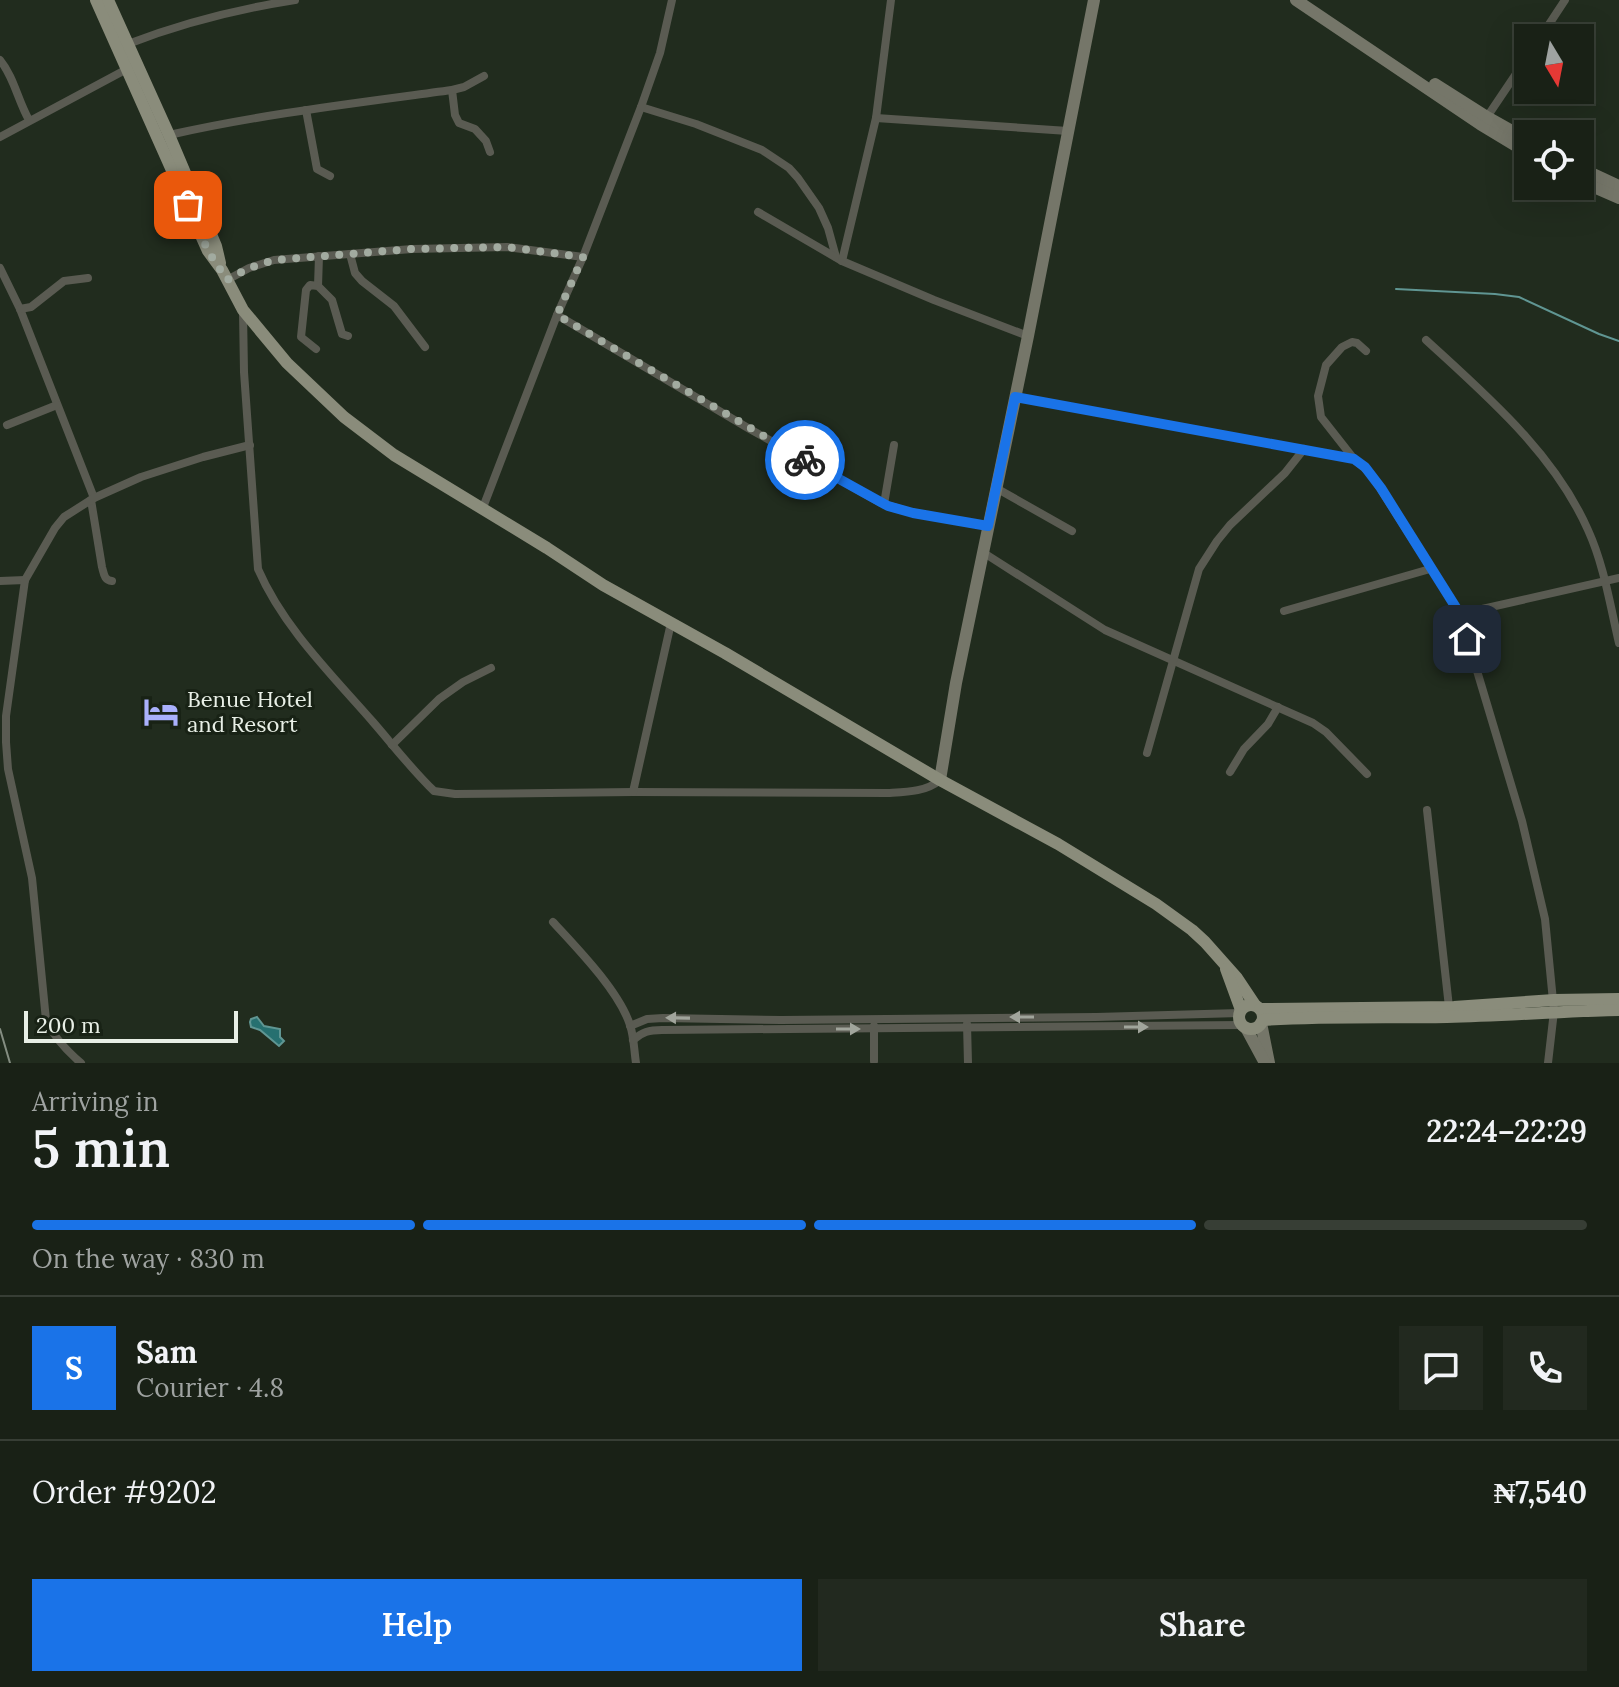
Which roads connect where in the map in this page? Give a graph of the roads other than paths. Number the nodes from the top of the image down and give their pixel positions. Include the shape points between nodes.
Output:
1 (295, 0) edge
2 (672, 0) edge
3 (891, 0) edge
4 (1094, 0) edge
5 (1296, 0) edge
6 (1311, 0) edge
7 (1565, 0) edge
8 (102, 1) edge
9 (257, 3) edge
10 (1549, 24) edge
11 (128, 44) junction
12 (0, 60) edge
13 (132, 71) junction
14 (484, 76) dead end
15 (1514, 77) edge
16 (452, 90) junction
17 (641, 107) junction
18 (306, 110) junction
19 (1487, 117) junction
20 (876, 118) junction
21 (29, 120) junction
22 (1068, 131) junction
23 (1514, 132) edge
24 (169, 135) junction
25 (0, 137) edge
26 (1514, 145) edge
27 (490, 152) dead end
28 (1594, 174) edge
29 (330, 176) dead end
30 (1619, 186) edge
31 (1594, 187) edge
32 (1619, 198) edge
33 (758, 212) dead end
34 (350, 254) junction
35 (319, 256) junction
36 (583, 257) junction
37 (839, 259) junction
38 (0, 268) edge
39 (224, 275) junction
40 (88, 278) dead end
41 (318, 286) junction
42 (20, 309) junction
43 (243, 310) junction
44 (557, 315) junction
45 (348, 336) dead end
46 (1028, 336) junction
47 (1426, 340) dead end
48 (425, 347) dead end
49 (316, 349) dead end
50 (1366, 351) dead end
51 (1015, 397) junction
52 (57, 405) junction
53 (7, 425) dead end
54 (250, 445) junction
55 (894, 445) dead end
56 (1304, 449) junction
57 (1354, 459) junction
58 (996, 488) junction
59 (93, 499) junction
60 (884, 504) junction
61 (482, 510) junction
62 (988, 526) junction
63 (1072, 531) dead end
64 (984, 553) junction
65 (1430, 569) junction
66 (1619, 578) edge
67 (25, 580) junction
68 (0, 581) edge
69 (112, 581) dead end
70 (1605, 581) junction
71 (1284, 611) dead end
72 (1460, 614) junction
73 (671, 623) junction
74 (1619, 643) edge
75 (1174, 662) junction
76 (491, 668) dead end
77 (1278, 707) junction
78 (392, 745) junction
79 (1147, 753) dead end
80 (1230, 772) dead end
81 (1367, 774) dead end
82 (940, 780) junction
83 (633, 792) junction
84 (1427, 810) dead end
85 (553, 922) dead end
86 (1223, 962) junction
87 (1619, 999) edge
88 (1554, 1005) junction
89 (1449, 1007) junction
90 (1619, 1010) edge
91 (1260, 1014) junction
92 (967, 1017) junction
93 (874, 1018) junction
94 (907, 1018) junction
95 (1242, 1019) junction
96 (760, 1024) junction
97 (630, 1026) junction
98 (907, 1028) junction
99 (967, 1028) junction
100 (874, 1029) junction
101 (633, 1040) junction
102 (874, 1061) dead end
103 (81, 1063) edge
104 (636, 1063) edge
105 (968, 1063) edge
106 (1267, 1063) edge
107 (1548, 1063) edge

1 - 9 street
2 - 17 street
3 - 20 street
4 - 22 street
5 - 26 street
6 - 19 street
7 - 10 street
8 - 11 main road
8 - 13 main road
9 - 11 street
11 - 13 main road
12 - 21 street
13 - 21 street
13 - 24 main road
13 - 39 main road via 208,251
14 - 16 street
15 - 19 street
16 - 18 street
16 - 27 street via 459,123 475,129
17 - 36 street
17 - 37 street via 762,150 789,168 819,208
18 - 24 street
18 - 29 street via 317,169
19 - 23 street
20 - 22 street
20 - 37 street
21 - 25 street
22 - 46 street
24 - 39 main road
28 - 30 street
31 - 32 street
33 - 37 street
34 - 35 street
34 - 36 street via 507,247
34 - 48 street via 355,273 394,306
35 - 39 street via 274,260
35 - 41 street
36 - 44 street
37 - 46 street
38 - 42 street
39 - 43 main road
40 - 42 street via 64,281 37,303
41 - 45 street via 332,300 342,334
41 - 49 street via 306,290 301,337
42 - 52 street
43 - 54 street
43 - 61 main road via 287,363 344,417
44 - 60 street
44 - 61 street
46 - 51 street
47 - 70 street via 1541,453 1589,531
50 - 57 street via 1352,342 1342,347 1326,365 1318,396 1321,417
51 - 56 street
51 - 58 street
52 - 53 street
52 - 59 street
54 - 59 street via 141,477
54 - 78 street via 262,579 291,625
55 - 60 street
56 - 57 street
56 - 75 street via 1207,555
57 - 65 street via 1376,481
58 - 62 street
58 - 63 street
59 - 67 street via 64,517
59 - 69 street via 104,576
60 - 62 street
61 - 73 main road
62 - 64 street
64 - 75 street via 1105,630
64 - 82 street
65 - 71 street
65 - 72 street
66 - 70 street
67 - 68 street
67 - 103 street via 6,716 8,769 32,878 46,1020
70 - 72 street
70 - 74 street
72 - 88 street via 1522,821 1545,919
73 - 82 main road
73 - 83 street
75 - 77 street
75 - 79 street
76 - 78 street via 439,699
77 - 80 street
77 - 81 street via 1326,732
78 - 83 street via 434,791 448,794
82 - 83 street via 920,790 888,793
82 - 86 main road via 1156,904
84 - 89 street
85 - 97 street via 584,955
86 - 91 main road
86 - 95 main road
87 - 88 main road
88 - 89 main road
88 - 90 main road
88 - 91 main road via 1450,1017
88 - 107 street
89 - 91 main road
91 - 95 main road via 1247,1006
91 - 95 main road via 1256,1028
91 - 106 street
92 - 94 street
95 -> 92 street
92 - 99 street
93 - 94 street
93 - 96 street
93 - 100 street
94 - 98 street
99 -> 95 street
95 - 106 street
96 -> 97 street via 663,1018
96 -> 100 street
96 - 101 street via 648,1030
97 - 101 street
98 - 99 street
98 - 100 street
99 - 105 street
100 - 102 street
101 - 104 street

